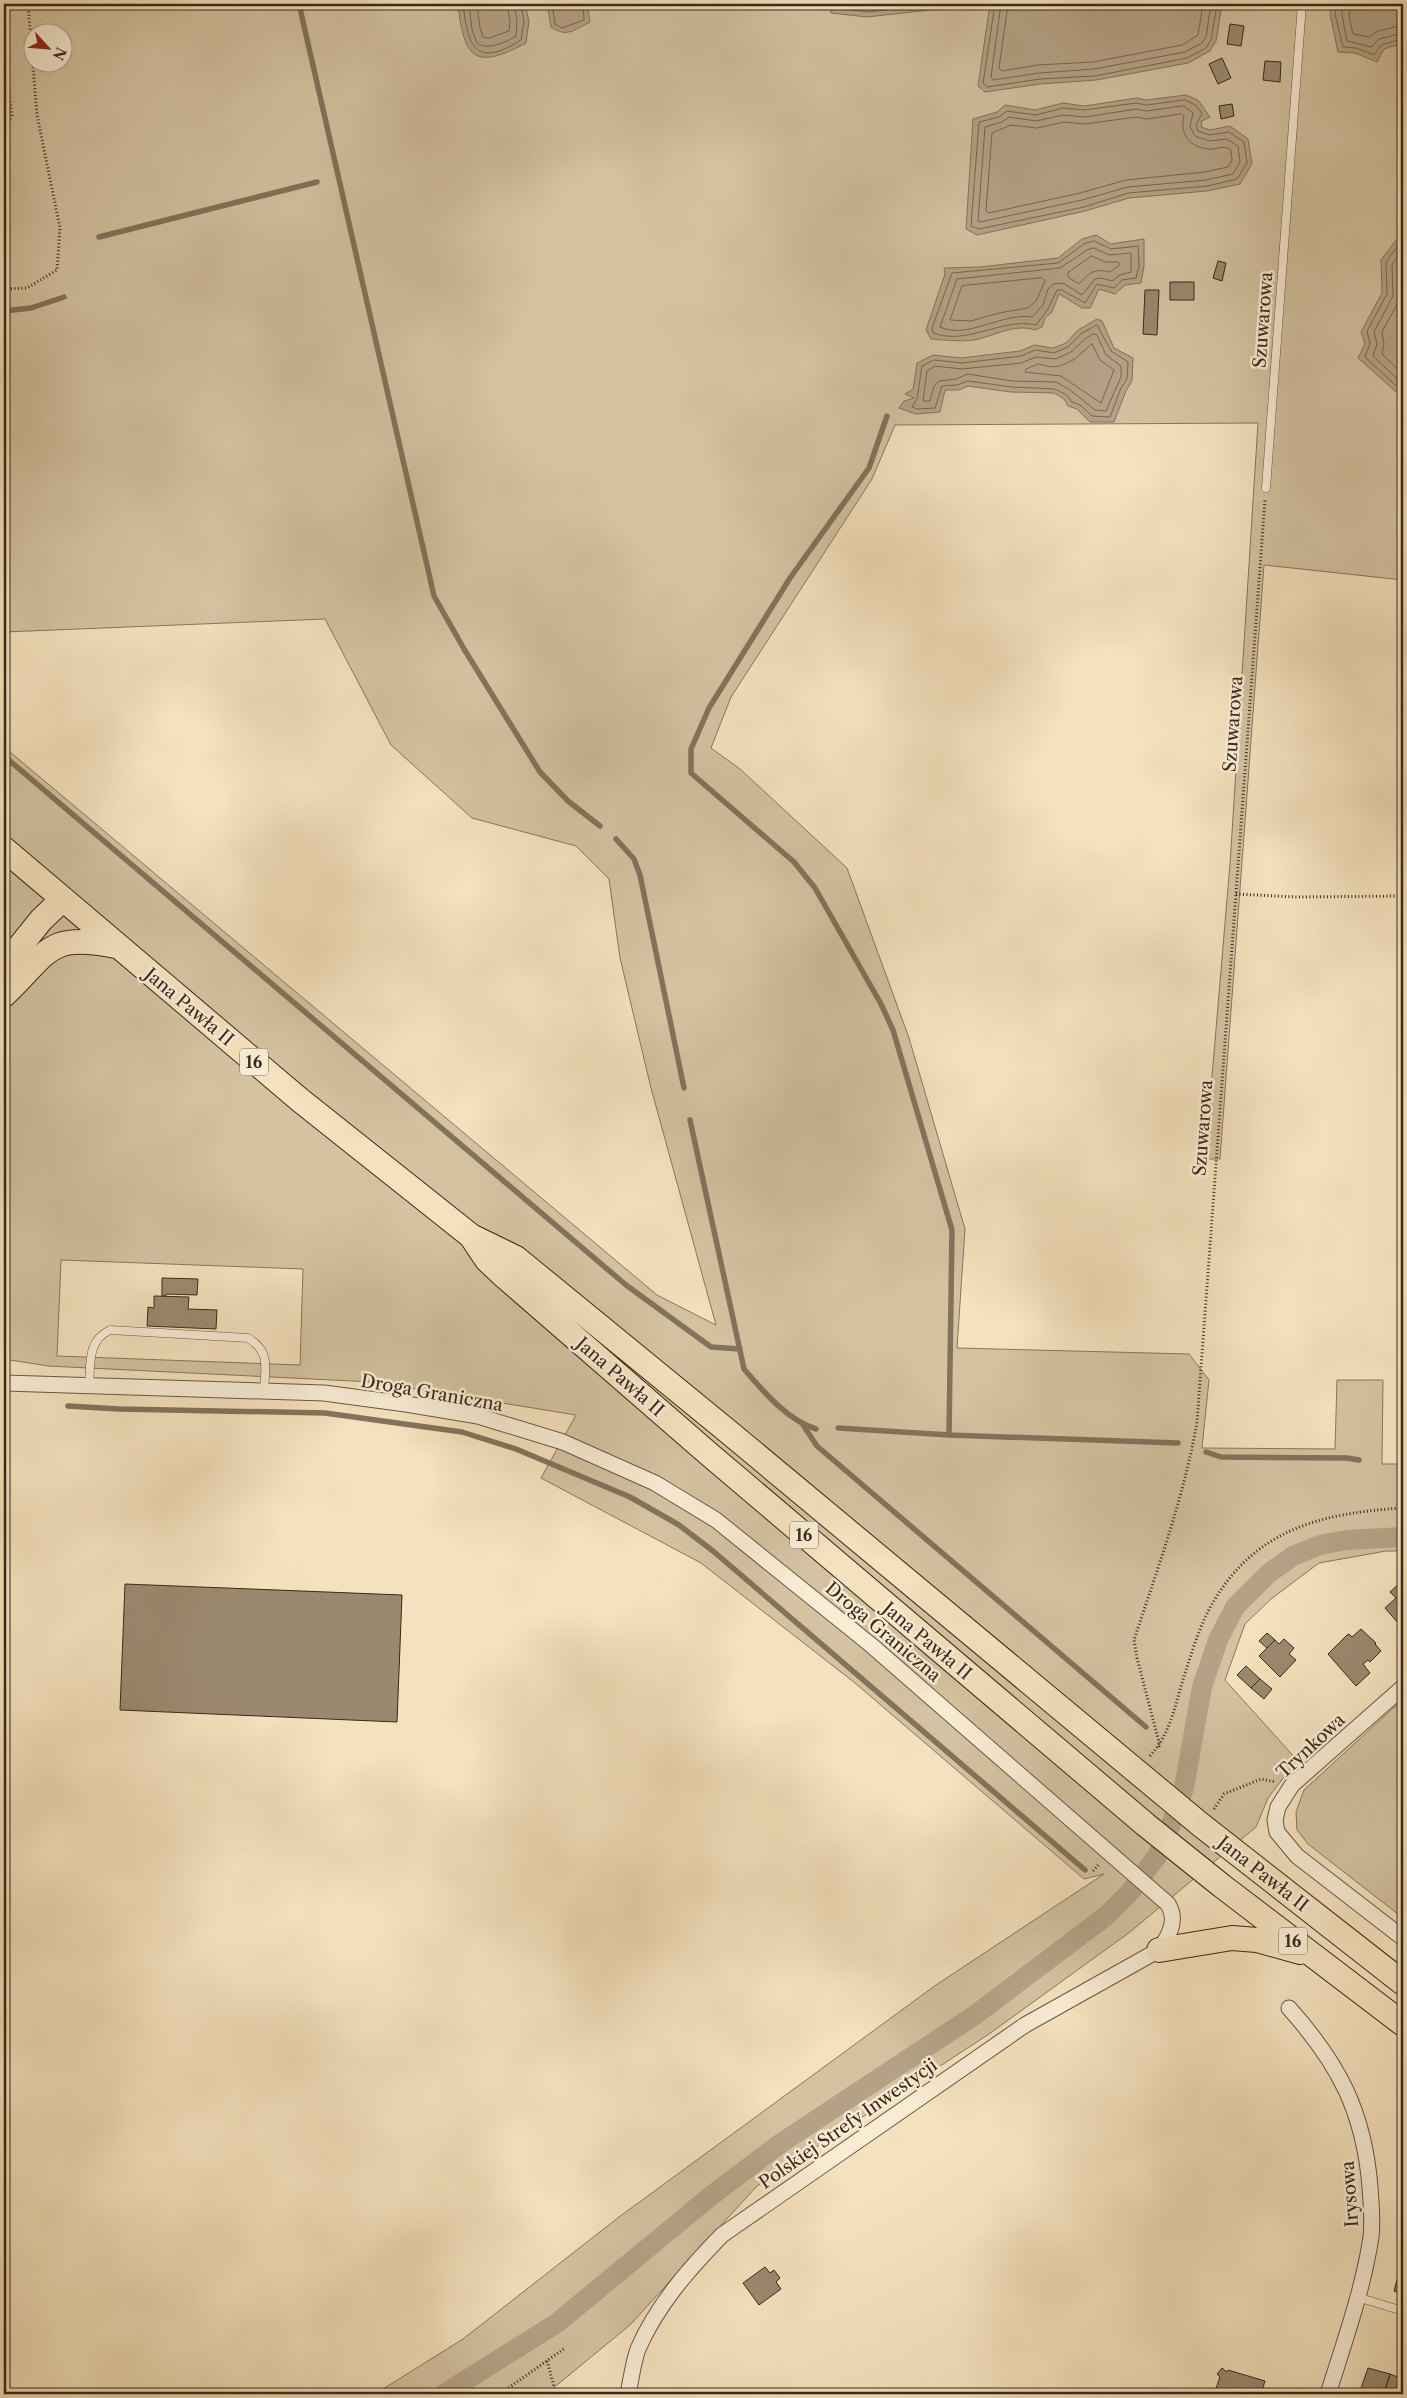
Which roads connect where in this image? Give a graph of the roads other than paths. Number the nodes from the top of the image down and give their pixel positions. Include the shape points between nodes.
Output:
1 (1302, 4) edge
2 (1266, 488) road end
3 (4, 849) edge
4 (62, 899) junction
5 (117, 946) junction
6 (4, 966) edge
7 (4, 995) edge
8 (471, 1236) junction
9 (4, 1378) edge
10 (11, 1383) edge
11 (90, 1385) junction
12 (264, 1391) junction
13 (1403, 1686) edge
14 (1403, 1938) edge
15 (1159, 1950) junction
16 (1311, 1955) junction
17 (1403, 1983) edge
18 (1289, 2008) dead end
19 (1403, 2024) edge
20 (1357, 2297) junction
21 (1403, 2311) edge
22 (628, 2394) edge
23 (1328, 2394) edge

1 - 2 lane, Szuwarowa
3 - 4 main road, Jana Pawła II / 16
4 - 5 main road, Jana Pawła II / 16
4 - 6 main road
5 - 7 main road via 85,941 59,944 40,957
5 - 8 main road, Jana Pawła II / 16 via 300,1100
8 - 16 main road, Jana Pawła II / 16 via 487,1260 504,1276 710,1455 1146,1825
8 - 17 main road, Jana Pawła II / 16 via 516,1258 1158,1788 1208,1816
9 - 10 street, Droga Graniczna
10 - 11 street, Droga Graniczna
11 - 12 street, Droga Graniczna
11 - 12 lane via 92,1345 100,1335 110,1330 248,1338 264,1353
12 - 15 street, Droga Graniczna via 324,1393 478,1416 564,1442 655,1483 716,1520 871,1645 1161,1895 1172,1916 1169,1934
13 - 14 street, Trynkowa via 1292,1785 1278,1807 1275,1820 1277,1832 1297,1856
15 - 16 main road via 1232,1938 1256,1940
15 - 22 street, Polskiej Strefy Inwestycji via 1094,1984 1018,2030 722,2235 690,2268 664,2304 638,2350
16 - 19 main road, Jana Pawła II / 16
18 - 20 street, Irysowa via 1311,2032 1334,2067 1351,2097 1362,2135 1368,2164 1371,2235
20 - 21 lane
20 - 23 street, Irysowa

